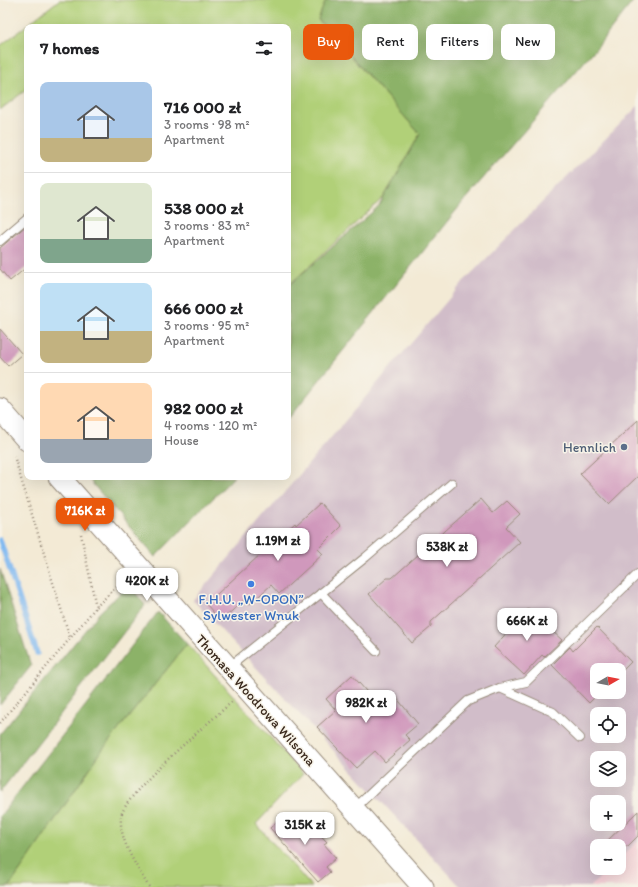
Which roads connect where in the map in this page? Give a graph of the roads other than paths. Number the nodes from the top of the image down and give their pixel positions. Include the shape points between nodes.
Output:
1 (24, 221) edge
2 (0, 241) edge
3 (0, 409) edge
4 (20, 447) edge
5 (62, 480) edge
6 (452, 483) dead end
7 (638, 574) edge
8 (321, 593) junction
9 (376, 651) dead end
10 (228, 668) junction
11 (500, 688) junction
12 (580, 738) dead end
13 (354, 809) junction
14 (423, 887) edge

1 - 2 lane
3 - 4 street
5 - 10 street, Thomasa Woodrowa Wilsona
6 - 8 lane
7 - 11 lane via 526,682
8 - 9 lane
8 - 10 lane
10 - 13 street, Thomasa Woodrowa Wilsona
11 - 12 lane via 553,712
11 - 13 lane via 468,702
13 - 14 street, Thomasa Woodrowa Wilsona

